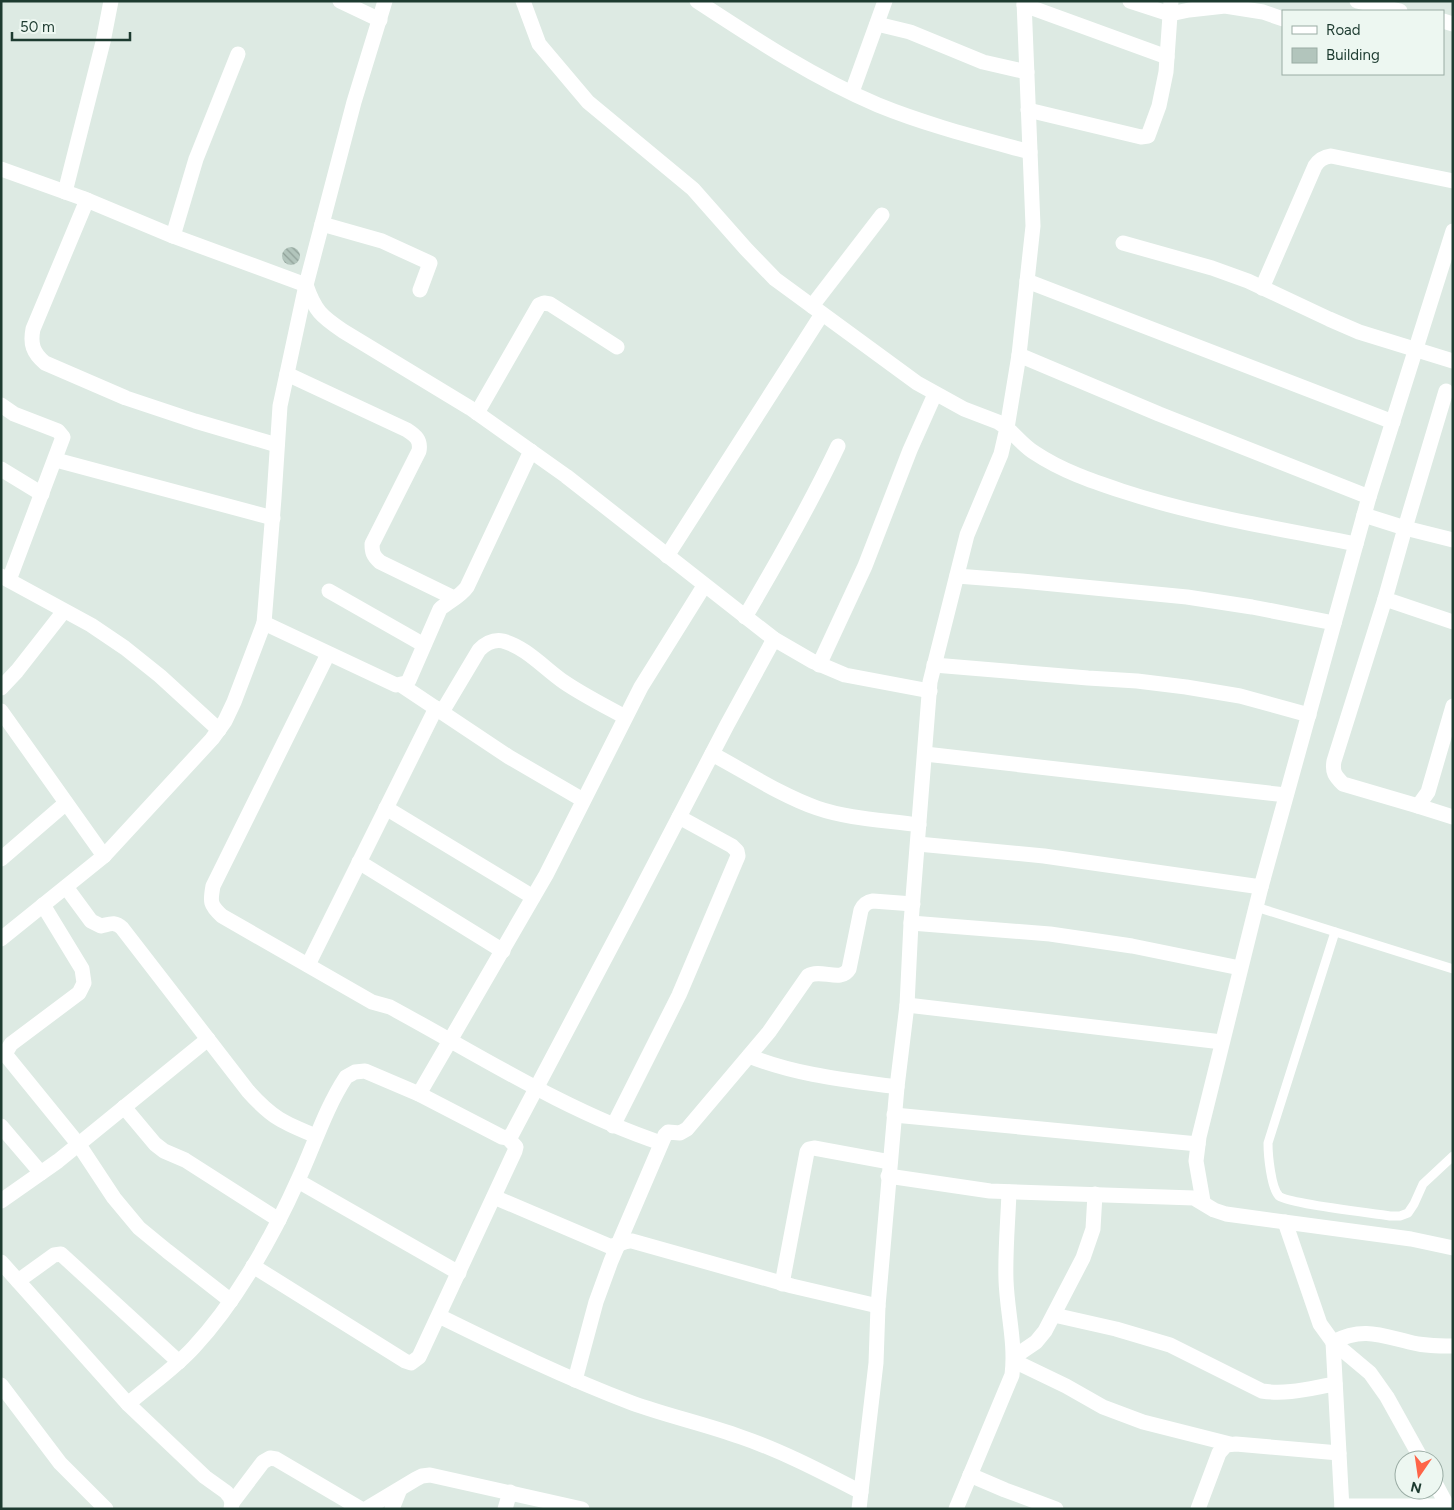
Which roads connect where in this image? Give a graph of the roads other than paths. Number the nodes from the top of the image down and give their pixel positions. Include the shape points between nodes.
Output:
1 (111, 1) edge
2 (340, 1) edge
3 (385, 1) edge
4 (523, 1) edge
5 (697, 1) edge
6 (885, 1) edge
7 (1130, 1) edge
8 (1357, 1) edge
9 (1024, 3) edge
10 (1170, 8) edge
11 (1396, 10) edge
12 (1282, 19) edge
13 (380, 20) junction
14 (877, 24) junction
15 (238, 54) dead end
16 (1167, 57) junction
17 (1027, 72) junction
18 (852, 92) junction
19 (1028, 110) junction
20 (1030, 152) junction
21 (1, 169) edge
22 (1453, 181) edge
23 (65, 192) junction
24 (87, 200) junction
25 (882, 215) dead end
26 (322, 224) junction
27 (1453, 231) edge
28 (173, 236) junction
29 (1123, 243) dead end
30 (1027, 280) junction
31 (306, 285) junction
32 (1262, 288) junction
33 (420, 290) dead end
34 (817, 310) junction
35 (616, 347) dead end
36 (1416, 349) junction
37 (1019, 355) junction
38 (1453, 361) edge
39 (287, 374) junction
40 (1446, 391) dead end
41 (935, 394) junction
42 (1, 405) edge
43 (477, 412) junction
44 (1392, 422) junction
45 (1007, 428) junction
46 (278, 445) junction
47 (838, 446) dead end
48 (531, 451) junction
49 (56, 460) junction
50 (1, 469) edge
51 (42, 494) junction
52 (1368, 497) junction
53 (1364, 515) junction
54 (273, 518) junction
55 (1405, 528) junction
56 (1453, 540) edge
57 (1356, 544) junction
58 (667, 556) junction
59 (956, 576) junction
60 (5, 578) edge
61 (704, 586) junction
62 (329, 592) dead end
63 (454, 598) junction
64 (1385, 599) junction
65 (64, 611) junction
66 (745, 617) junction
67 (1453, 622) edge
68 (264, 623) junction
69 (1334, 623) junction
70 (774, 639) junction
71 (424, 645) junction
72 (328, 654) junction
73 (819, 665) junction
74 (934, 665) junction
75 (401, 685) junction
76 (1, 688) edge
77 (930, 691) junction
78 (1453, 706) edge
79 (439, 710) junction
80 (1, 711) edge
81 (1308, 715) junction
82 (625, 717) junction
83 (219, 730) junction
84 (712, 754) junction
85 (924, 754) junction
86 (1286, 795) junction
87 (583, 800) junction
88 (66, 803) junction
89 (1418, 806) junction
90 (386, 808) junction
91 (679, 817) junction
92 (1453, 817) edge
93 (919, 825) junction
94 (918, 844) junction
95 (104, 856) junction
96 (1, 859) edge
97 (359, 862) junction
98 (66, 886) junction
99 (1261, 887) junction
100 (533, 897) junction
101 (913, 904) junction
102 (43, 905) junction
103 (1256, 907) junction
104 (911, 924) junction
105 (1335, 932) junction
106 (1, 939) edge
107 (503, 951) junction
108 (308, 965) junction
109 (1240, 968) junction
110 (1453, 969) edge
111 (907, 1005) junction
112 (208, 1038) junction
113 (451, 1040) junction
114 (1222, 1042) junction
115 (749, 1056) junction
116 (897, 1087) junction
117 (536, 1088) junction
118 (419, 1094) junction
119 (124, 1107) junction
120 (894, 1115) junction
121 (1, 1126) edge
122 (613, 1126) junction
123 (316, 1136) junction
124 (507, 1137) junction
125 (661, 1143) junction
126 (1198, 1144) junction
127 (79, 1145) junction
128 (1453, 1156) edge
129 (889, 1169) junction
130 (41, 1173) junction
131 (298, 1181) junction
132 (1009, 1192) junction
133 (1095, 1194) junction
134 (494, 1197) junction
135 (1, 1201) edge
136 (1203, 1202) junction
137 (278, 1220) junction
138 (1285, 1222) junction
139 (618, 1245) junction
140 (1453, 1248) edge
141 (253, 1266) junction
142 (459, 1273) junction
143 (8, 1274) edge
144 (782, 1284) junction
145 (231, 1301) junction
146 (878, 1306) junction
147 (1054, 1315) junction
148 (439, 1316) junction
149 (1333, 1342) junction
150 (1453, 1346) edge
151 (1014, 1359) junction
152 (179, 1362) junction
153 (575, 1380) junction
154 (1336, 1384) junction
155 (1, 1385) edge
156 (128, 1404) junction
157 (1230, 1444) junction
158 (1417, 1450) edge
159 (1339, 1453) junction
160 (970, 1475) junction
161 (400, 1489) junction
162 (510, 1492) junction
163 (861, 1492) junction
164 (232, 1506) edge
165 (1342, 1508) edge
166 (1450, 1508) edge
167 (106, 1509) edge
168 (361, 1509) edge
169 (366, 1509) edge
170 (392, 1509) edge
171 (505, 1509) edge
172 (582, 1509) edge
173 (859, 1509) edge
174 (956, 1509) edge
175 (1056, 1509) edge
176 (1198, 1509) edge

1 - 23 street
2 - 13 street
3 - 13 street
4 - 34 street via 539,44 588,102 693,189 775,279
5 - 18 street via 800,65
6 - 14 street
7 - 10 street
8 - 11 street
9 - 16 street
9 - 17 street
10 - 12 street via 1189,10 1225,6 1264,12
10 - 16 street
13 - 26 street via 354,102
14 - 17 street via 910,32 983,62
14 - 18 street
15 - 28 street via 196,159
16 - 19 street via 1159,106 1148,136
17 - 19 street
18 - 20 street via 916,119
19 - 20 street
20 - 30 street via 1033,226
21 - 23 street
22 - 32 street via 1326,156 1315,166
23 - 24 street
24 - 28 street
24 - 46 street via 33,328 31,340 38,357 126,398
25 - 34 street
26 - 31 street
26 - 33 street via 382,242 430,263
27 - 36 street
28 - 31 street
29 - 32 street via 1212,268
30 - 37 street
30 - 44 street
31 - 39 street
31 - 43 street via 313,304 323,317
32 - 36 street via 1359,332
34 - 41 street
34 - 58 street
35 - 43 street via 550,304 539,305
36 - 38 street
36 - 44 street
37 - 45 street
37 - 52 street
39 - 46 street via 280,406
39 - 63 street via 416,437 419,451 372,544 372,552 380,562
40 - 55 street
41 - 45 street
41 - 73 street via 865,566
42 - 49 street via 61,434 64,437
43 - 48 street
44 - 52 street
45 - 57 street via 1033,452 1054,464 1124,492 1205,514
45 - 59 street via 1001,454 967,535
46 - 54 street
47 - 66 street via 796,530
48 - 58 street
48 - 63 street via 467,587
49 - 51 street
49 - 54 street
50 - 51 street
51 - 60 street
52 - 53 street
53 - 55 street
53 - 57 street
54 - 68 street
55 - 56 street
55 - 64 street
57 - 69 street
58 - 61 street
59 - 69 street via 1187,597
59 - 74 street
60 - 65 street
61 - 66 street
61 - 82 street
62 - 71 street
63 - 71 street via 440,609
64 - 67 street
64 - 89 street via 1333,769 1343,784
65 - 76 street
65 - 83 street via 126,648
66 - 70 street
68 - 72 street
68 - 83 street via 234,702
69 - 81 street
70 - 73 street
70 - 84 street
71 - 75 street via 409,680
72 - 75 street
72 - 108 street via 213,886 210,899 222,916
73 - 77 street via 845,675
74 - 77 street
74 - 81 street via 1186,687 1240,696
75 - 79 street
77 - 85 street
78 - 89 street via 1428,792
79 - 82 street via 479,650 485,643 495,640 522,651 566,683
79 - 87 street via 509,757
79 - 90 street
80 - 88 street
81 - 86 street
82 - 87 street
83 - 95 street
84 - 91 street
84 - 93 street via 817,808 843,815
85 - 86 street
85 - 93 street
86 - 99 street
87 - 100 street
88 - 95 street
88 - 96 street
89 - 92 street
90 - 97 street
90 - 100 street
91 - 117 street
91 - 122 street via 732,846 738,856 679,995
93 - 94 street
94 - 99 street via 1044,856
94 - 101 street
95 - 98 street
97 - 107 street
97 - 108 street
98 - 102 street
98 - 112 street via 91,921 101,926 118,924 122,928
99 - 103 street
100 - 107 street
101 - 104 street
101 - 115 street via 873,901 864,905 847,973 820,972 808,976
102 - 106 street
102 - 127 street via 82,969 84,983 79,992 11,1044 5,1054
103 - 105 lane
103 - 109 street
104 - 109 street via 1050,934 1132,946
104 - 111 street
105 - 110 lane
105 - 128 lane via 1268,1143 1274,1188 1279,1196 1295,1202 1400,1216 1408,1213 1423,1184
107 - 113 street
108 - 113 street via 372,1002 390,1007
109 - 114 street
111 - 114 street
111 - 116 street
112 - 119 street
112 - 123 street via 248,1091 272,1116
113 - 117 street
113 - 118 street
114 - 126 street
115 - 116 street via 801,1073
115 - 125 street via 686,1129 680,1133 668,1132
116 - 120 street
117 - 122 street
117 - 124 street via 512,1134
118 - 123 street via 365,1071 355,1072 341,1084
118 - 124 street
119 - 127 street
119 - 137 street via 164,1151 185,1160
120 - 126 street
120 - 129 street
121 - 130 street
122 - 125 street
123 - 131 street
124 - 134 street via 516,1147
125 - 139 street
126 - 136 street via 1196,1161
127 - 130 street
127 - 145 street via 114,1198 139,1228
129 - 132 street via 990,1191
129 - 144 street via 809,1149
129 - 146 street
130 - 135 street
131 - 137 street
131 - 142 street
132 - 133 street
132 - 151 street via 1006,1278
133 - 136 street via 1187,1197
133 - 147 street via 1089,1243
134 - 139 street via 609,1246
134 - 142 street
136 - 138 street via 1226,1214
137 - 141 street
138 - 140 street via 1412,1239
138 - 149 street via 1320,1324
139 - 144 street via 632,1241
139 - 153 street via 596,1302
141 - 145 street
141 - 148 street via 411,1364 419,1357
142 - 148 street
143 - 152 street via 61,1254
143 - 156 street
144 - 146 street
145 - 152 street via 208,1333
146 - 163 street via 876,1362
147 - 151 street via 1036,1342
147 - 154 street via 1170,1344 1262,1391 1291,1392
148 - 153 street
149 - 150 street via 1362,1332 1411,1343
149 - 154 street
149 - 158 street via 1370,1373 1387,1396
151 - 157 street via 1103,1406 1143,1422
151 - 160 street via 1004,1397
152 - 156 street
153 - 163 street via 634,1403 742,1437
154 - 159 street
155 - 167 street via 60,1463
156 - 164 street via 205,1477 226,1492
157 - 159 street
157 - 176 street via 1219,1453
159 - 165 street
160 - 174 street
160 - 175 street
161 - 162 street via 430,1475
161 - 169 street
161 - 170 street
162 - 171 street
162 - 172 street
163 - 173 street
164 - 168 street via 263,1462 270,1458
165 - 166 street

